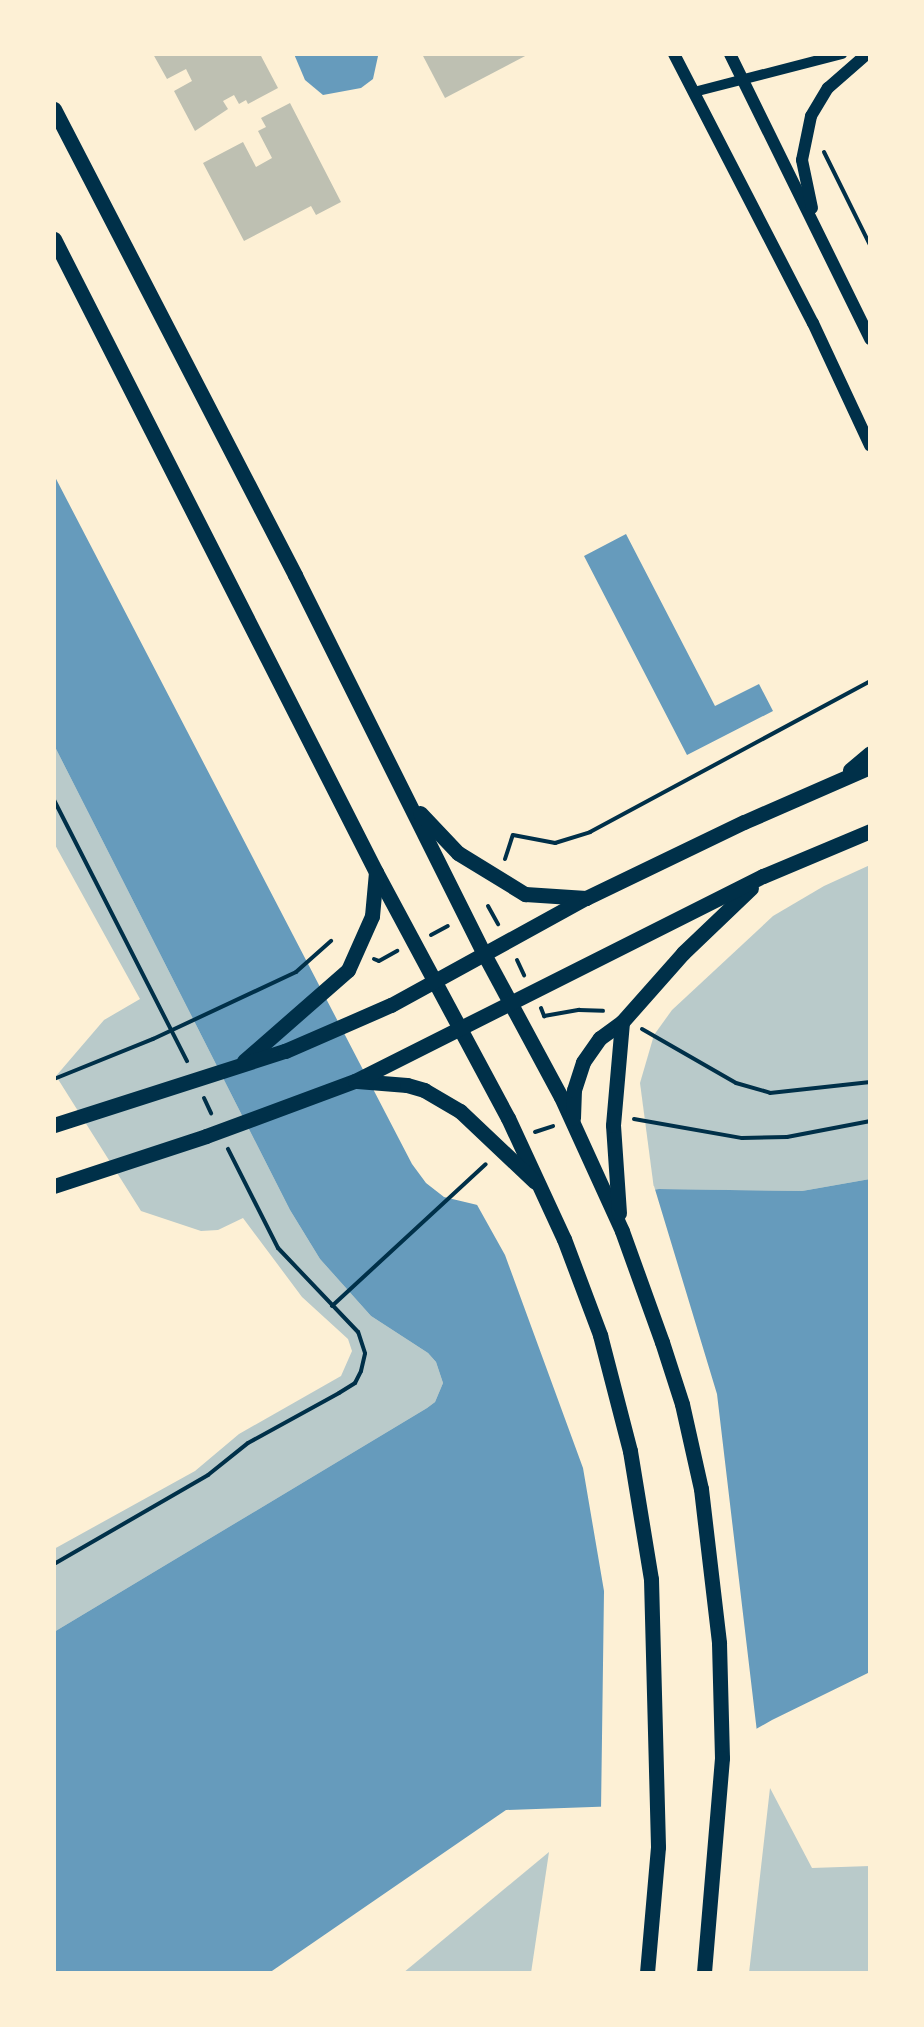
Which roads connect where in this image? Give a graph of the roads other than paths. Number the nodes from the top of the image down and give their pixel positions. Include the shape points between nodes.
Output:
1 (676, 54) edge
2 (730, 54) edge
3 (842, 54) edge
4 (867, 54) edge
5 (741, 78) junction
6 (694, 92) junction
7 (54, 109) edge
8 (816, 224) junction
9 (54, 239) edge
10 (870, 339) edge
11 (870, 445) edge
12 (870, 753) edge
13 (870, 767) edge
14 (843, 776) junction
15 (410, 802) junction
16 (870, 831) edge
17 (376, 872) junction
18 (764, 876) junction
19 (586, 898) junction
20 (484, 954) junction
21 (436, 982) junction
22 (509, 1001) junction
23 (622, 1022) junction
24 (462, 1027) junction
25 (237, 1066) junction
26 (355, 1081) junction
27 (567, 1122) junction
28 (54, 1125) edge
29 (54, 1186) edge
30 (542, 1188) junction
31 (622, 1231) junction
32 (647, 1973) edge
33 (704, 1973) edge

1 - 6 main road
2 - 5 main road
3 - 5 street
4 - 8 main road via 828,88 811,116 802,160
5 - 6 street
5 - 8 main road
6 - 11 main road via 813,323
7 - 15 main road
8 - 10 main road
9 - 17 main road
12 - 14 main road
13 - 14 main road
14 - 19 main road
15 - 19 main road via 458,853 525,894
15 - 20 main road
16 - 18 main road
17 - 21 main road
17 - 25 main road via 372,916 348,970
18 - 22 main road
18 - 23 main road via 683,953
19 - 20 main road
20 - 21 main road
20 - 22 main road
21 - 24 main road
21 - 25 main road via 285,1051
22 - 24 main road
22 - 27 main road via 561,1097
23 - 27 main road via 600,1038 583,1062
23 - 31 main road via 613,1125
24 - 26 main road
24 - 30 main road
25 - 28 main road
26 - 29 main road
26 - 30 main road via 424,1090 460,1112
27 - 31 main road
30 - 32 main road via 578,1274 613,1381 630,1451 651,1579 658,1847
31 - 33 main road via 682,1404 701,1489 719,1643 722,1758

